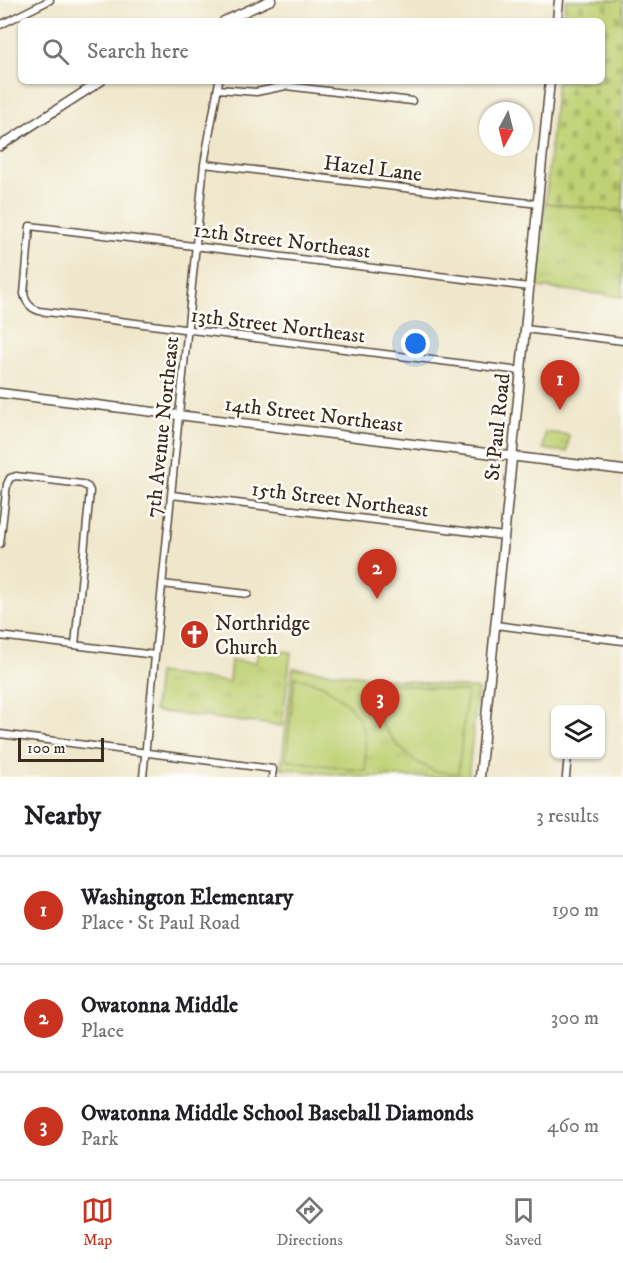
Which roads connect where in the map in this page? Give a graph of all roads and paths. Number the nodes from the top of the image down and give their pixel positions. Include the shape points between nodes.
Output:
1 (50, 0) edge
2 (271, 0) edge
3 (559, 0) edge
4 (231, 18) edge
5 (557, 18) edge
6 (0, 25) edge
7 (96, 84) edge
8 (219, 84) edge
9 (290, 84) edge
10 (550, 84) edge
11 (286, 86) junction
12 (218, 89) junction
13 (412, 101) dead end
14 (0, 146) edge
15 (204, 164) junction
16 (538, 204) junction
17 (196, 246) junction
18 (529, 287) junction
19 (32, 308) joint
20 (525, 329) junction
21 (188, 330) junction
22 (623, 341) edge
23 (521, 371) junction
24 (0, 393) edge
25 (180, 415) junction
26 (512, 456) junction
27 (623, 470) edge
28 (172, 495) junction
29 (504, 536) junction
30 (0, 544) edge
31 (162, 584) junction
32 (248, 594) dead end
33 (495, 626) junction
34 (0, 636) edge
35 (623, 641) edge
36 (75, 645) junction
37 (155, 655) junction
38 (0, 734) edge
39 (145, 753) junction
40 (568, 759) edge
41 (142, 777) edge
42 (272, 777) edge
43 (480, 777) edge
44 (566, 777) edge

1 - 6 street
2 - 4 street
3 - 5 street
7 - 14 street
8 - 12 street, 7th Avenue Northeast
9 - 11 street
10 - 16 street, St Paul Road
11 - 12 street via 256,92
11 - 13 street
12 - 15 street, 7th Avenue Northeast
15 - 16 street, Hazel Lane
15 - 17 street, 7th Avenue Northeast
16 - 18 street, St Paul Road
17 - 18 street, 12th Street Northeast
17 - 19 street, 12th Street Northeast via 30,226 24,294
17 - 21 street, 7th Avenue Northeast
18 - 20 street, St Paul Road
19 - 21 street, 13th Street Northeast
20 - 22 street
20 - 23 street, St Paul Road
21 - 23 street, 13th Street Northeast
21 - 25 street, 7th Avenue Northeast
23 - 26 street, St Paul Road
24 - 25 street, 14th Street Northeast
25 - 26 street, 14th Street Northeast
25 - 28 street, 7th Avenue Northeast
26 - 27 street, 14th Street Northeast
26 - 29 street, St Paul Road
28 - 29 street, 15th Street Northeast
28 - 31 street, 7th Avenue Northeast
29 - 33 street, St Paul Road
30 - 36 street via 6,484 10,478 88,487
31 - 32 street
31 - 37 street, 7th Avenue Northeast
33 - 35 street
33 - 43 street, St Paul Road
34 - 36 street
36 - 37 street
37 - 39 street, 7th Avenue Northeast
38 - 39 street
39 - 41 street, 7th Avenue Northeast
39 - 42 street via 273,769
40 - 44 street

